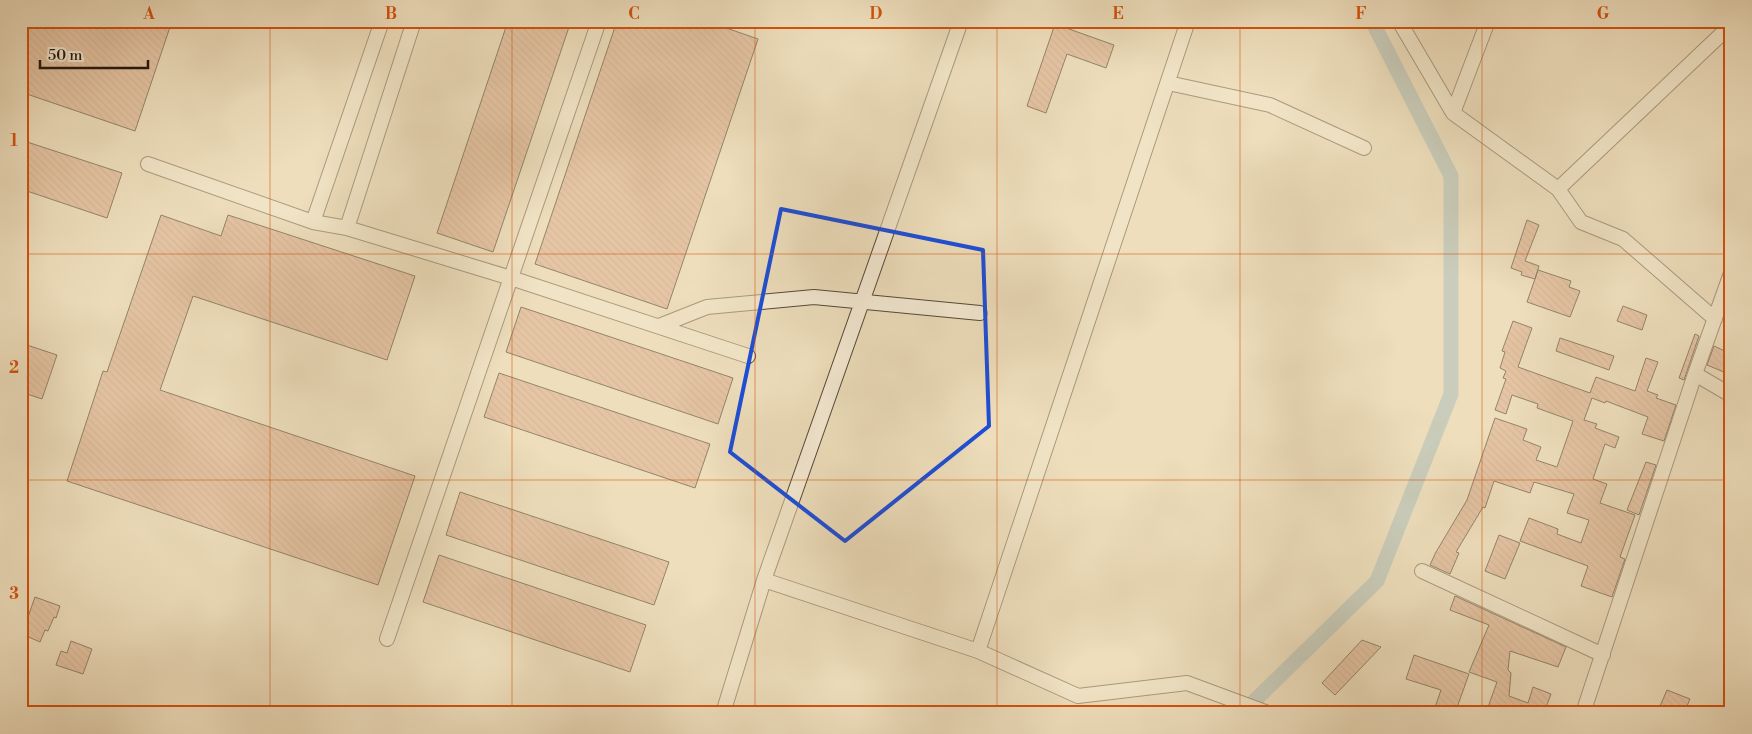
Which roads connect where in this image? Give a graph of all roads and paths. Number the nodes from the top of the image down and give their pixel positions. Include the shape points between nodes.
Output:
1 (382, 21) edge
2 (414, 21) edge
3 (598, 21) edge
4 (962, 21) edge
5 (1188, 21) edge
6 (1399, 21) edge
7 (1488, 21) edge
8 (1731, 25) edge
9 (1168, 83) junction
10 (1453, 113) junction
11 (1364, 148) dead end
12 (148, 164) dead end
13 (1558, 189) junction
14 (313, 222) junction
15 (347, 228) junction
16 (1731, 273) edge
17 (511, 278) junction
18 (862, 301) junction
19 (980, 313) dead end
20 (1715, 319) junction
21 (659, 326) junction
22 (748, 356) dead end
23 (1695, 374) junction
24 (1731, 395) edge
25 (1422, 571) dead end
26 (764, 580) junction
27 (387, 639) dead end
28 (978, 651) junction
29 (1603, 655) junction
30 (723, 713) edge
31 (1268, 713) edge
32 (1583, 713) edge

1 - 14 street
2 - 15 street
3 - 17 street
4 - 18 street
5 - 9 street
6 - 10 street
7 - 10 street
8 - 13 street
9 - 11 street via 1270,106
9 - 28 street
10 - 13 street
12 - 14 street
13 - 20 street via 1582,222 1623,239
14 - 15 street
15 - 17 street
16 - 20 street
17 - 21 street
17 - 27 street
18 - 19 street
18 - 21 street via 814,297 707,307
18 - 26 street
20 - 23 street
21 - 22 street
23 - 24 street
23 - 29 street
25 - 29 street
26 - 28 street
26 - 30 street
28 - 31 street via 1078,696 1186,683
29 - 32 street

